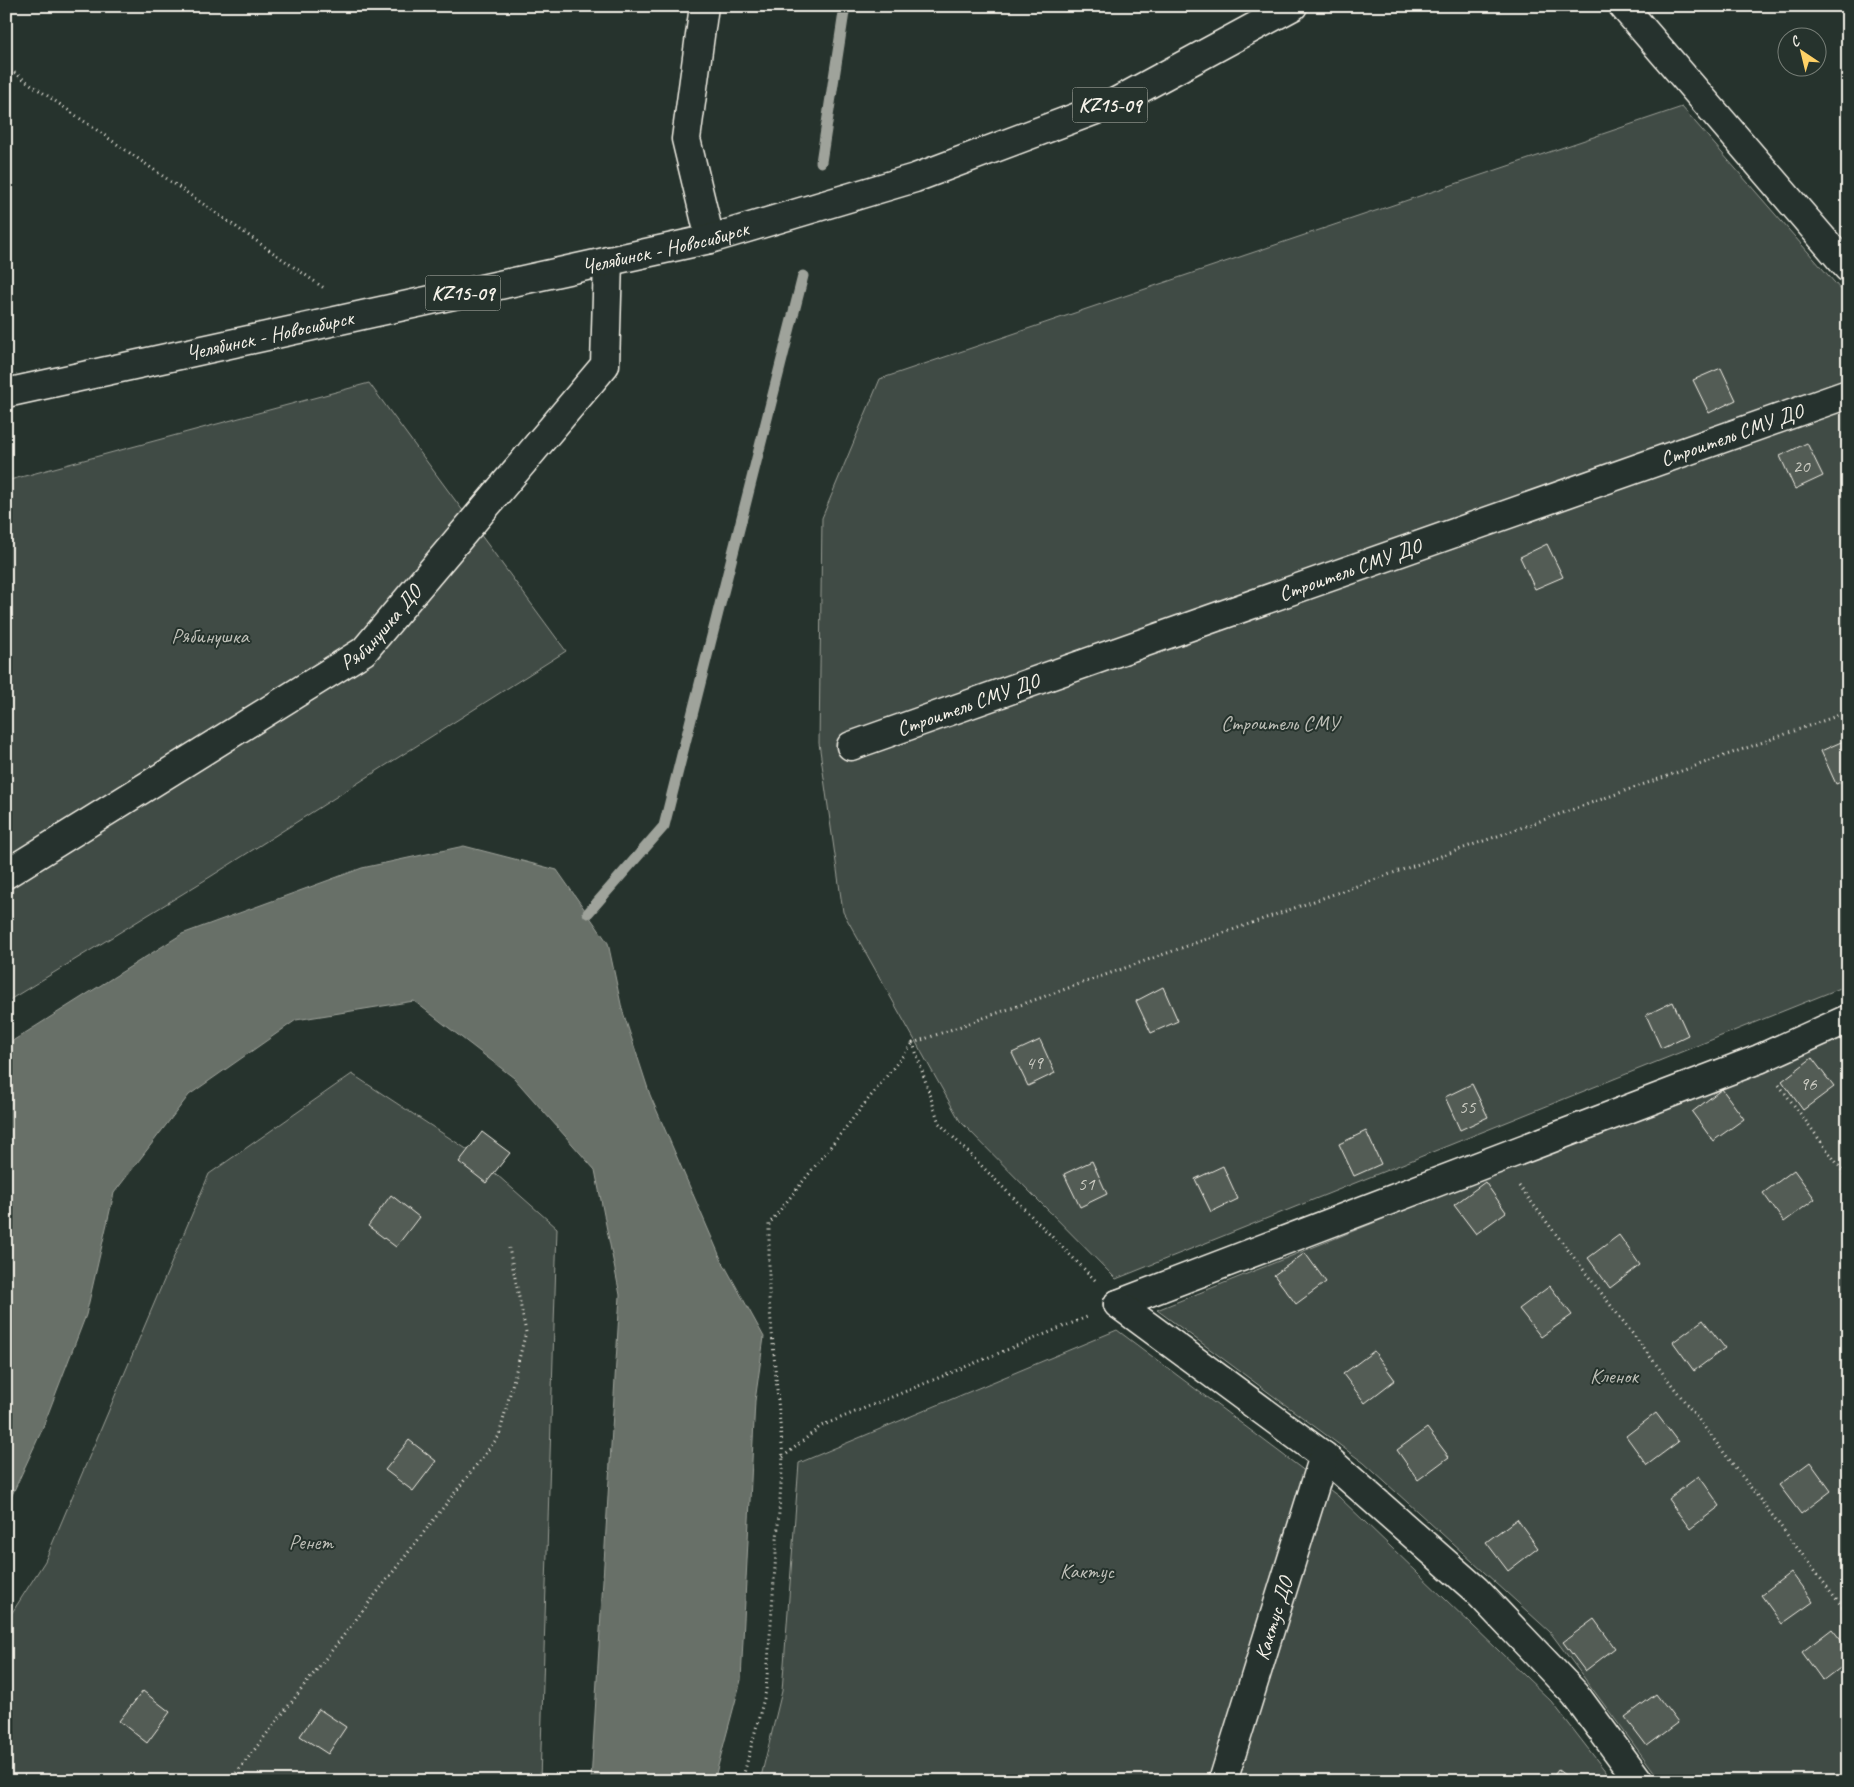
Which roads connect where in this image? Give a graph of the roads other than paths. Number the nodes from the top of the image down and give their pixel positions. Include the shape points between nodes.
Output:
1 (704, 6) edge
2 (1293, 6) edge
3 (1623, 6) edge
4 (710, 239) junction
5 (608, 261) junction
6 (1848, 268) edge
7 (6, 393) edge
8 (1848, 394) edge
9 (852, 746) dead end
10 (6, 874) edge
11 (1848, 1019) edge
12 (1324, 1456) junction
13 (1223, 1781) edge
14 (1639, 1781) edge

1 - 4 main road via 686,139
2 - 4 main road, Челябинск - Новосибирск / KZ15-09 via 1112,104 915,178
3 - 6 main road
4 - 5 main road, Челябинск - Новосибирск / KZ15-09
5 - 7 main road, Челябинск - Новосибирск / KZ15-09
5 - 10 main road, Рябинушка ДО via 605,365 364,651
8 - 9 main road, Строитель СМУ ДО
11 - 12 main road via 1759,1058 1118,1304
12 - 13 main road, Кактус ДО
12 - 14 main road via 1476,1590 1575,1694

